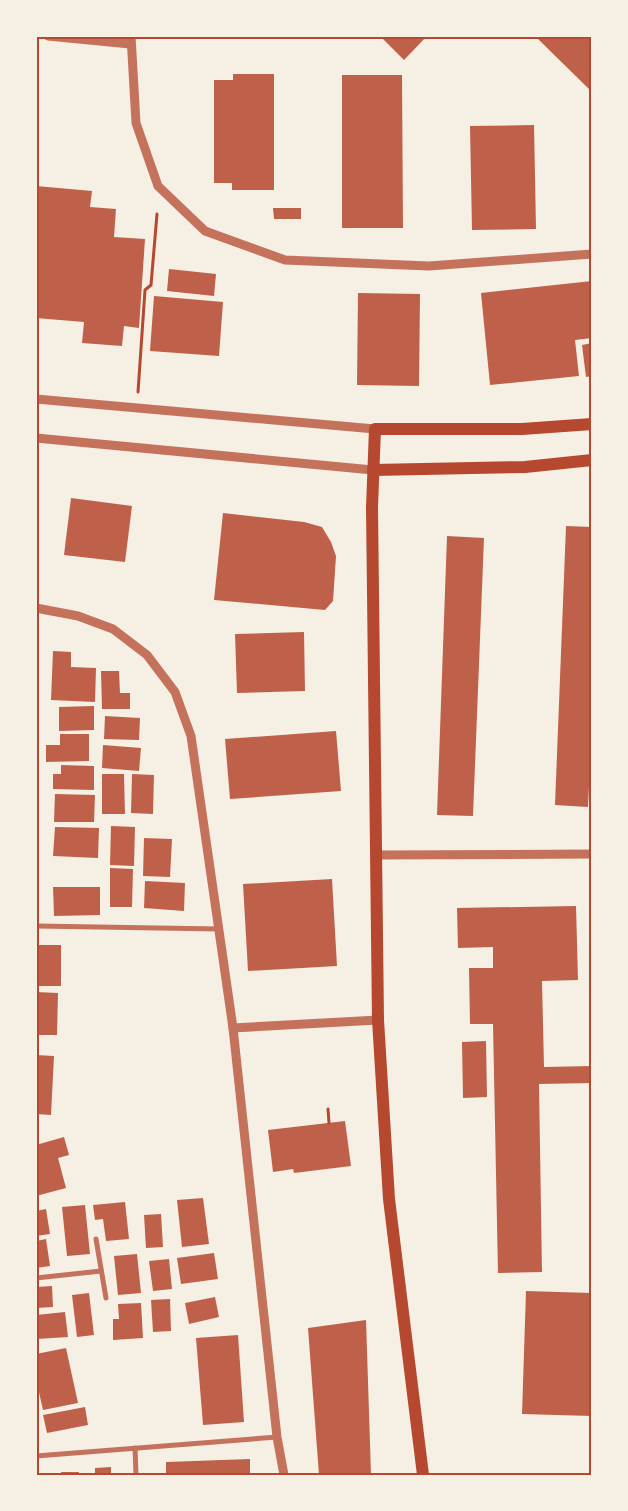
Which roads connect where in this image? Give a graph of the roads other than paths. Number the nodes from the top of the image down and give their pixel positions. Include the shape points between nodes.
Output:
1 (48, 36) edge
2 (131, 40) edge
3 (592, 254) edge
4 (36, 399) edge
5 (592, 424) edge
6 (376, 429) junction
7 (36, 438) edge
8 (592, 460) edge
9 (373, 470) junction
10 (36, 608) edge
11 (592, 854) edge
12 (376, 855) junction
13 (36, 926) edge
14 (219, 929) junction
15 (378, 1020) junction
16 (233, 1028) junction
17 (96, 1239) dead end
18 (101, 1271) junction
19 (36, 1278) edge
20 (106, 1298) dead end
21 (278, 1437) junction
22 (135, 1448) junction
23 (36, 1456) edge
24 (136, 1475) edge
25 (284, 1475) edge
26 (423, 1475) edge

1 - 2 street
2 - 3 street via 136,123 158,186 204,231 285,260 429,266
4 - 6 street
5 - 6 main road via 522,429
6 - 9 main road
7 - 9 street
8 - 9 main road via 526,466
9 - 12 main road
10 - 14 street via 78,616 113,629 147,656 175,692 191,736
11 - 12 street
12 - 15 main road
13 - 14 street
14 - 16 street
15 - 16 street
15 - 26 main road via 388,1199
16 - 21 street
17 - 18 street
18 - 19 street
18 - 20 street
21 - 22 street
21 - 25 street
22 - 23 street
22 - 24 street

